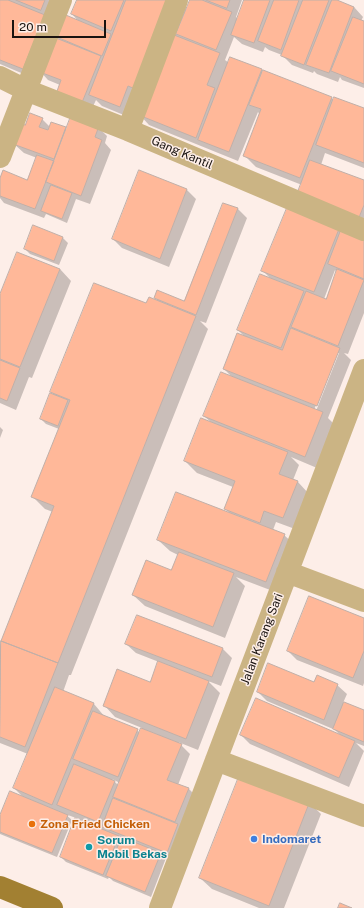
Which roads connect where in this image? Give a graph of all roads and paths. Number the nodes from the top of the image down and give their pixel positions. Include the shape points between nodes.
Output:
1 (60, 0) edge
2 (177, 0) edge
3 (0, 77) edge
4 (26, 90) junction
5 (128, 130) junction
6 (0, 157) edge
7 (364, 230) edge
8 (364, 370) edge
9 (287, 572) junction
10 (364, 601) edge
11 (216, 760) junction
12 (364, 816) edge
13 (0, 887) edge
14 (52, 908) edge
15 (160, 908) edge

1 - 4 street
2 - 5 street
3 - 4 street, Gang Kantil
4 - 5 street, Gang Kantil
4 - 6 street
5 - 7 street, Gang Kantil
8 - 9 street, Jalan Karang Sari
9 - 10 street
9 - 11 street, Jalan Karang Sari
11 - 12 street
11 - 15 street, Jalan Karang Sari
13 - 14 main road

